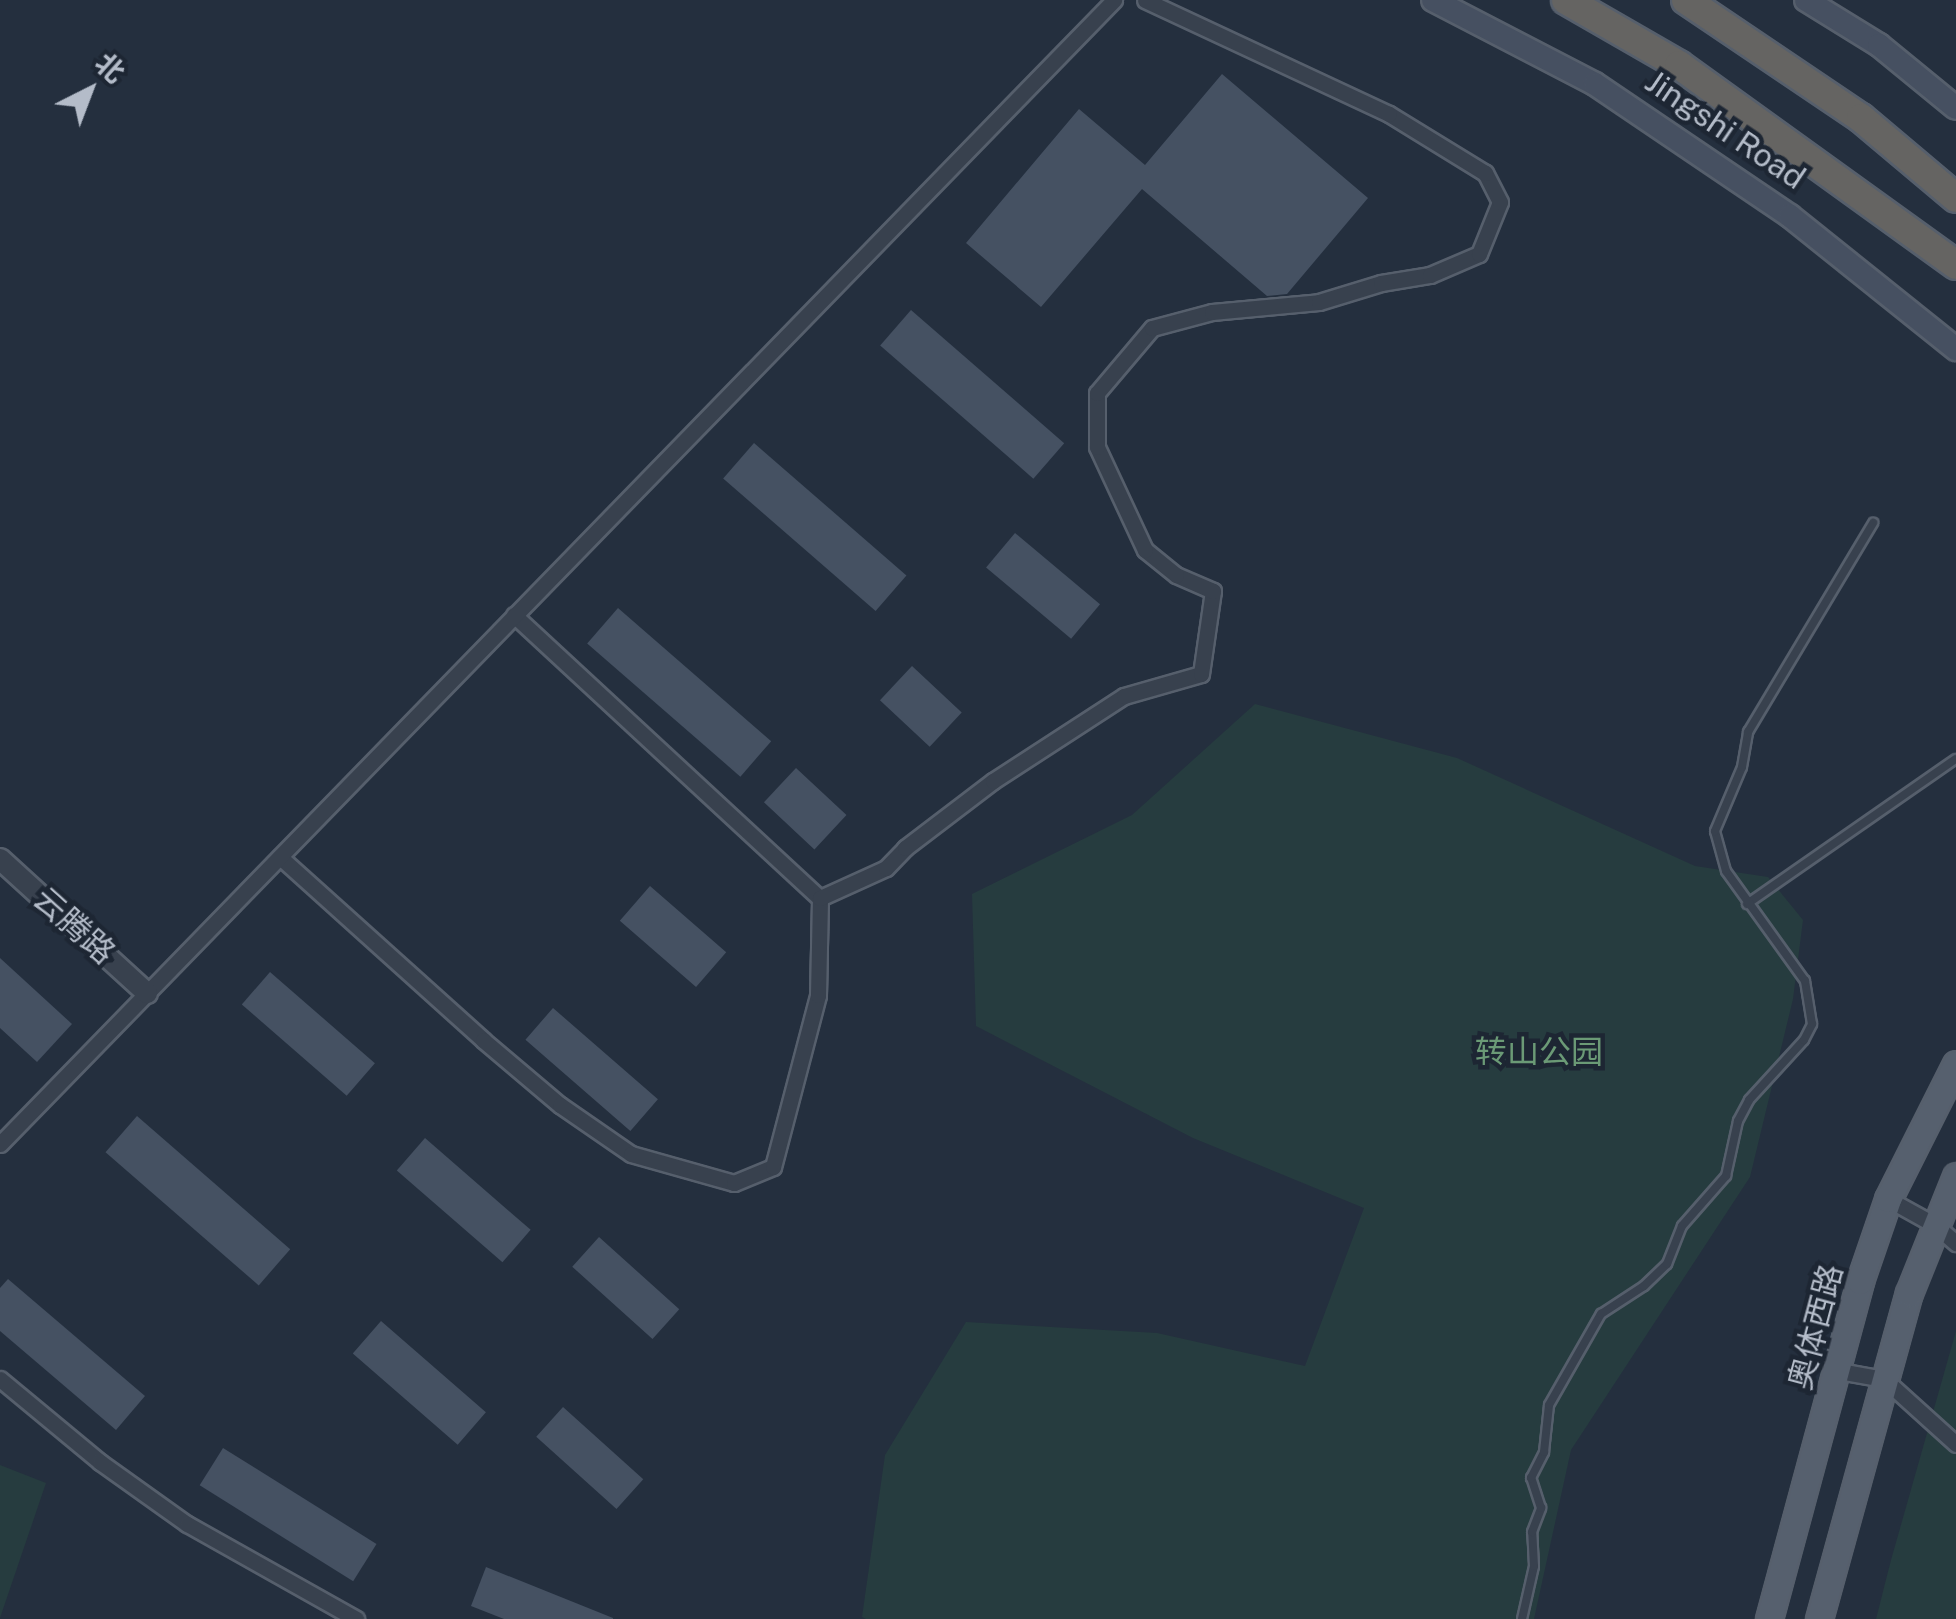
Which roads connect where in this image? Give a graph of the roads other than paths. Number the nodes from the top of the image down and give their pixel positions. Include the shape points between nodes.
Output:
1 (1114, 0) edge
2 (1145, 0) edge
3 (1433, 0) edge
4 (1566, 0) edge
5 (1686, 0) edge
6 (1806, 0) edge
7 (1956, 108) edge
8 (1956, 198) edge
9 (1956, 265) edge
10 (1956, 348) edge
11 (1873, 523) dead end
12 (514, 616) junction
13 (1956, 758) edge
14 (280, 856) junction
15 (0, 858) edge
16 (820, 898) junction
17 (1747, 904) junction
18 (148, 993) junction
19 (1956, 1064) edge
20 (0, 1144) edge
21 (1956, 1176) edge
22 (1888, 1199) junction
23 (1935, 1225) junction
24 (1956, 1243) edge
25 (1838, 1371) junction
26 (1884, 1378) junction
27 (0, 1379) edge
28 (1956, 1444) edge
29 (356, 1619) edge
30 (1522, 1619) edge
31 (1769, 1619) edge
32 (1819, 1619) edge

1 - 12 street
2 - 16 street via 1389,114 1485,174 1500,202 1479,254 1430,275 1319,302 1212,312 1152,328 1097,393 1098,447 1144,550 1176,576 1213,591 1201,674 1124,696 993,780 886,868
3 - 10 main road, Jingshi Road via 1612,95 1790,216
4 - 9 highway, Jingshi Road via 1679,64
5 - 8 highway via 1861,118
6 - 7 main road via 1879,45
11 - 17 lane via 1748,732 1742,768 1715,831 1726,871
12 - 14 street
12 - 16 street
13 - 17 lane
14 - 16 street via 560,1105 631,1154 734,1183 774,1167 818,995
14 - 18 street
15 - 18 street, 云腾路
17 - 30 lane via 1805,981 1812,1024 1749,1100 1726,1176 1682,1226 1667,1264 1600,1314 1549,1405 1544,1452 1531,1478 1541,1508
18 - 20 street
19 - 22 main road, 奥体西路
21 - 23 main road
22 - 23 street
22 - 25 main road, 奥体西路
23 - 24 street
23 - 26 main road
25 - 26 street
25 - 31 main road, 奥体西路
26 - 28 street
26 - 32 main road
27 - 29 street via 187,1524

